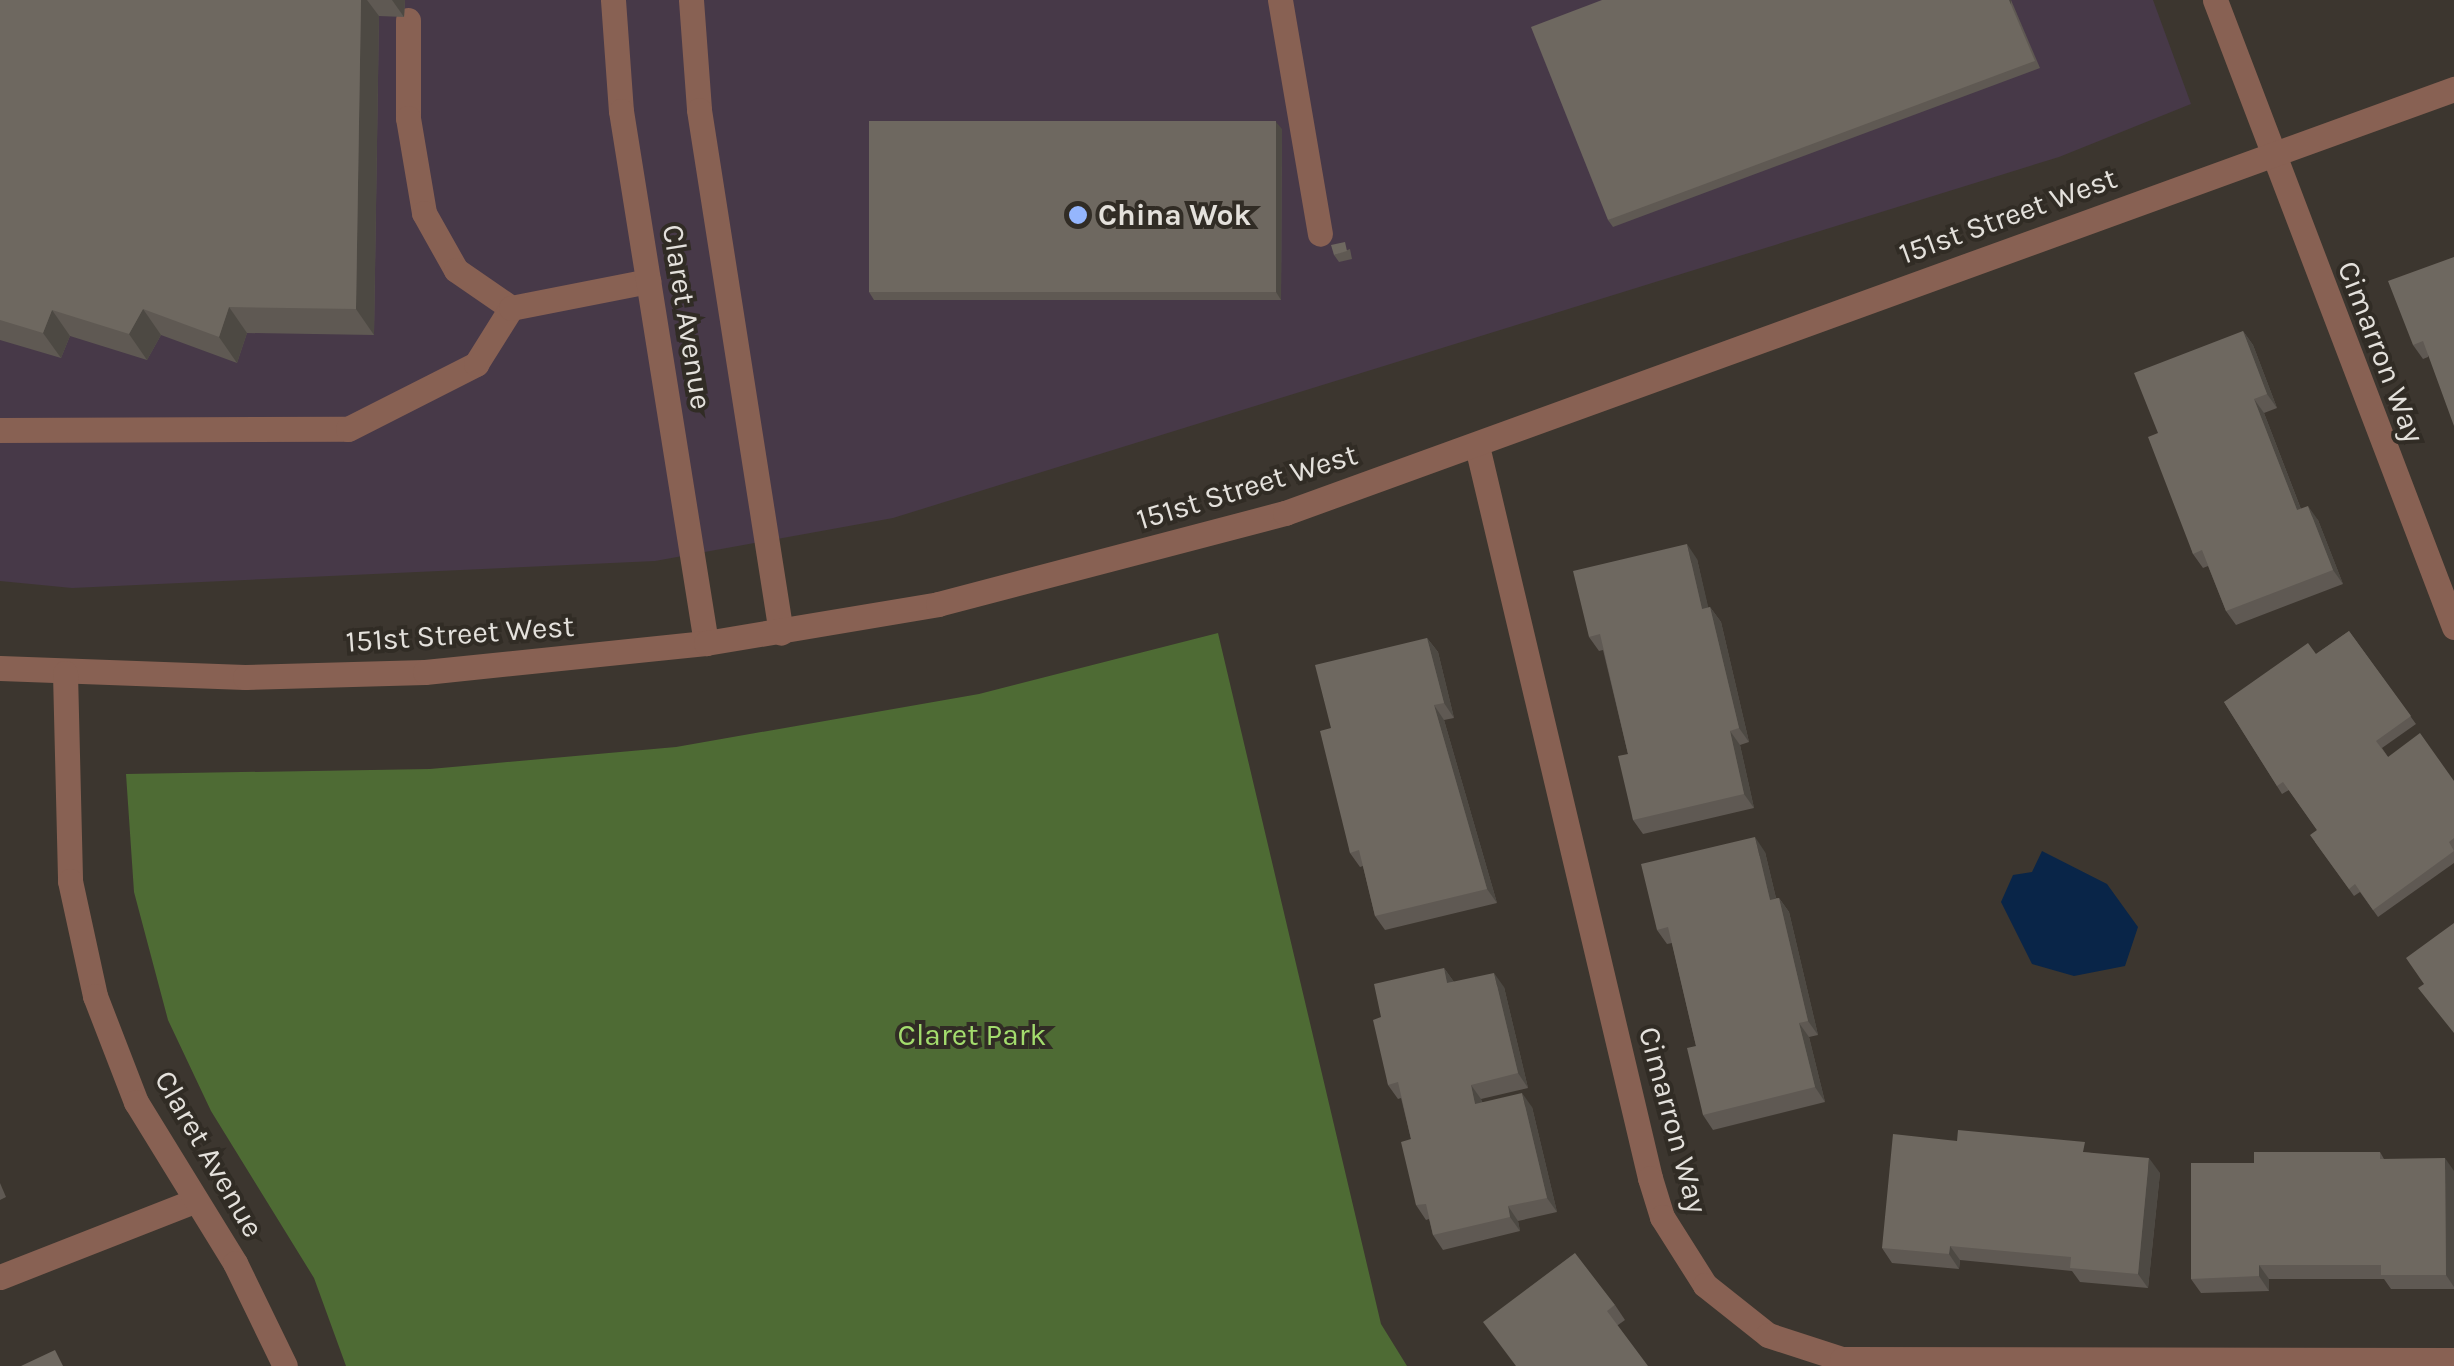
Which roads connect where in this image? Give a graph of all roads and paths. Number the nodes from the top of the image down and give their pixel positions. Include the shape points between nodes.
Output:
1 (613, 0) edge
2 (691, 0) edge
3 (1280, 0) edge
4 (2215, 0) edge
5 (408, 20) dead end
6 (2454, 89) edge
7 (2272, 154) junction
8 (1320, 234) dead end
9 (648, 282) junction
10 (511, 308) junction
11 (0, 430) edge
12 (1477, 446) junction
13 (2454, 627) edge
14 (781, 633) junction
15 (706, 644) junction
16 (0, 668) edge
17 (65, 673) junction
18 (194, 1201) junction
19 (0, 1278) edge
20 (2454, 1360) edge
21 (285, 1366) edge

1 - 9 street, Claret Avenue
2 - 14 street, Claret Avenue via 699,110
3 - 8 street
4 - 7 street, Cimarron Way
5 - 10 street via 408,118 424,213 456,270
6 - 7 street, 151st Street West
7 - 12 street, 151st Street West
7 - 13 street, Cimarron Way
9 - 10 street
9 - 15 street, Claret Avenue
10 - 11 street via 476,364 348,429
12 - 14 street, 151st Street West via 1286,513 1113,561
12 - 20 street, Cimarron Way via 1650,1178 1674,1241 1705,1284 1768,1335 1842,1359
14 - 15 street, 151st Street West
15 - 17 street, 151st Street West via 425,672
16 - 17 street, 151st Street West
17 - 18 street, Claret Avenue via 64,823 80,936 136,1102
18 - 19 street
18 - 21 street, Claret Avenue via 261,1310

